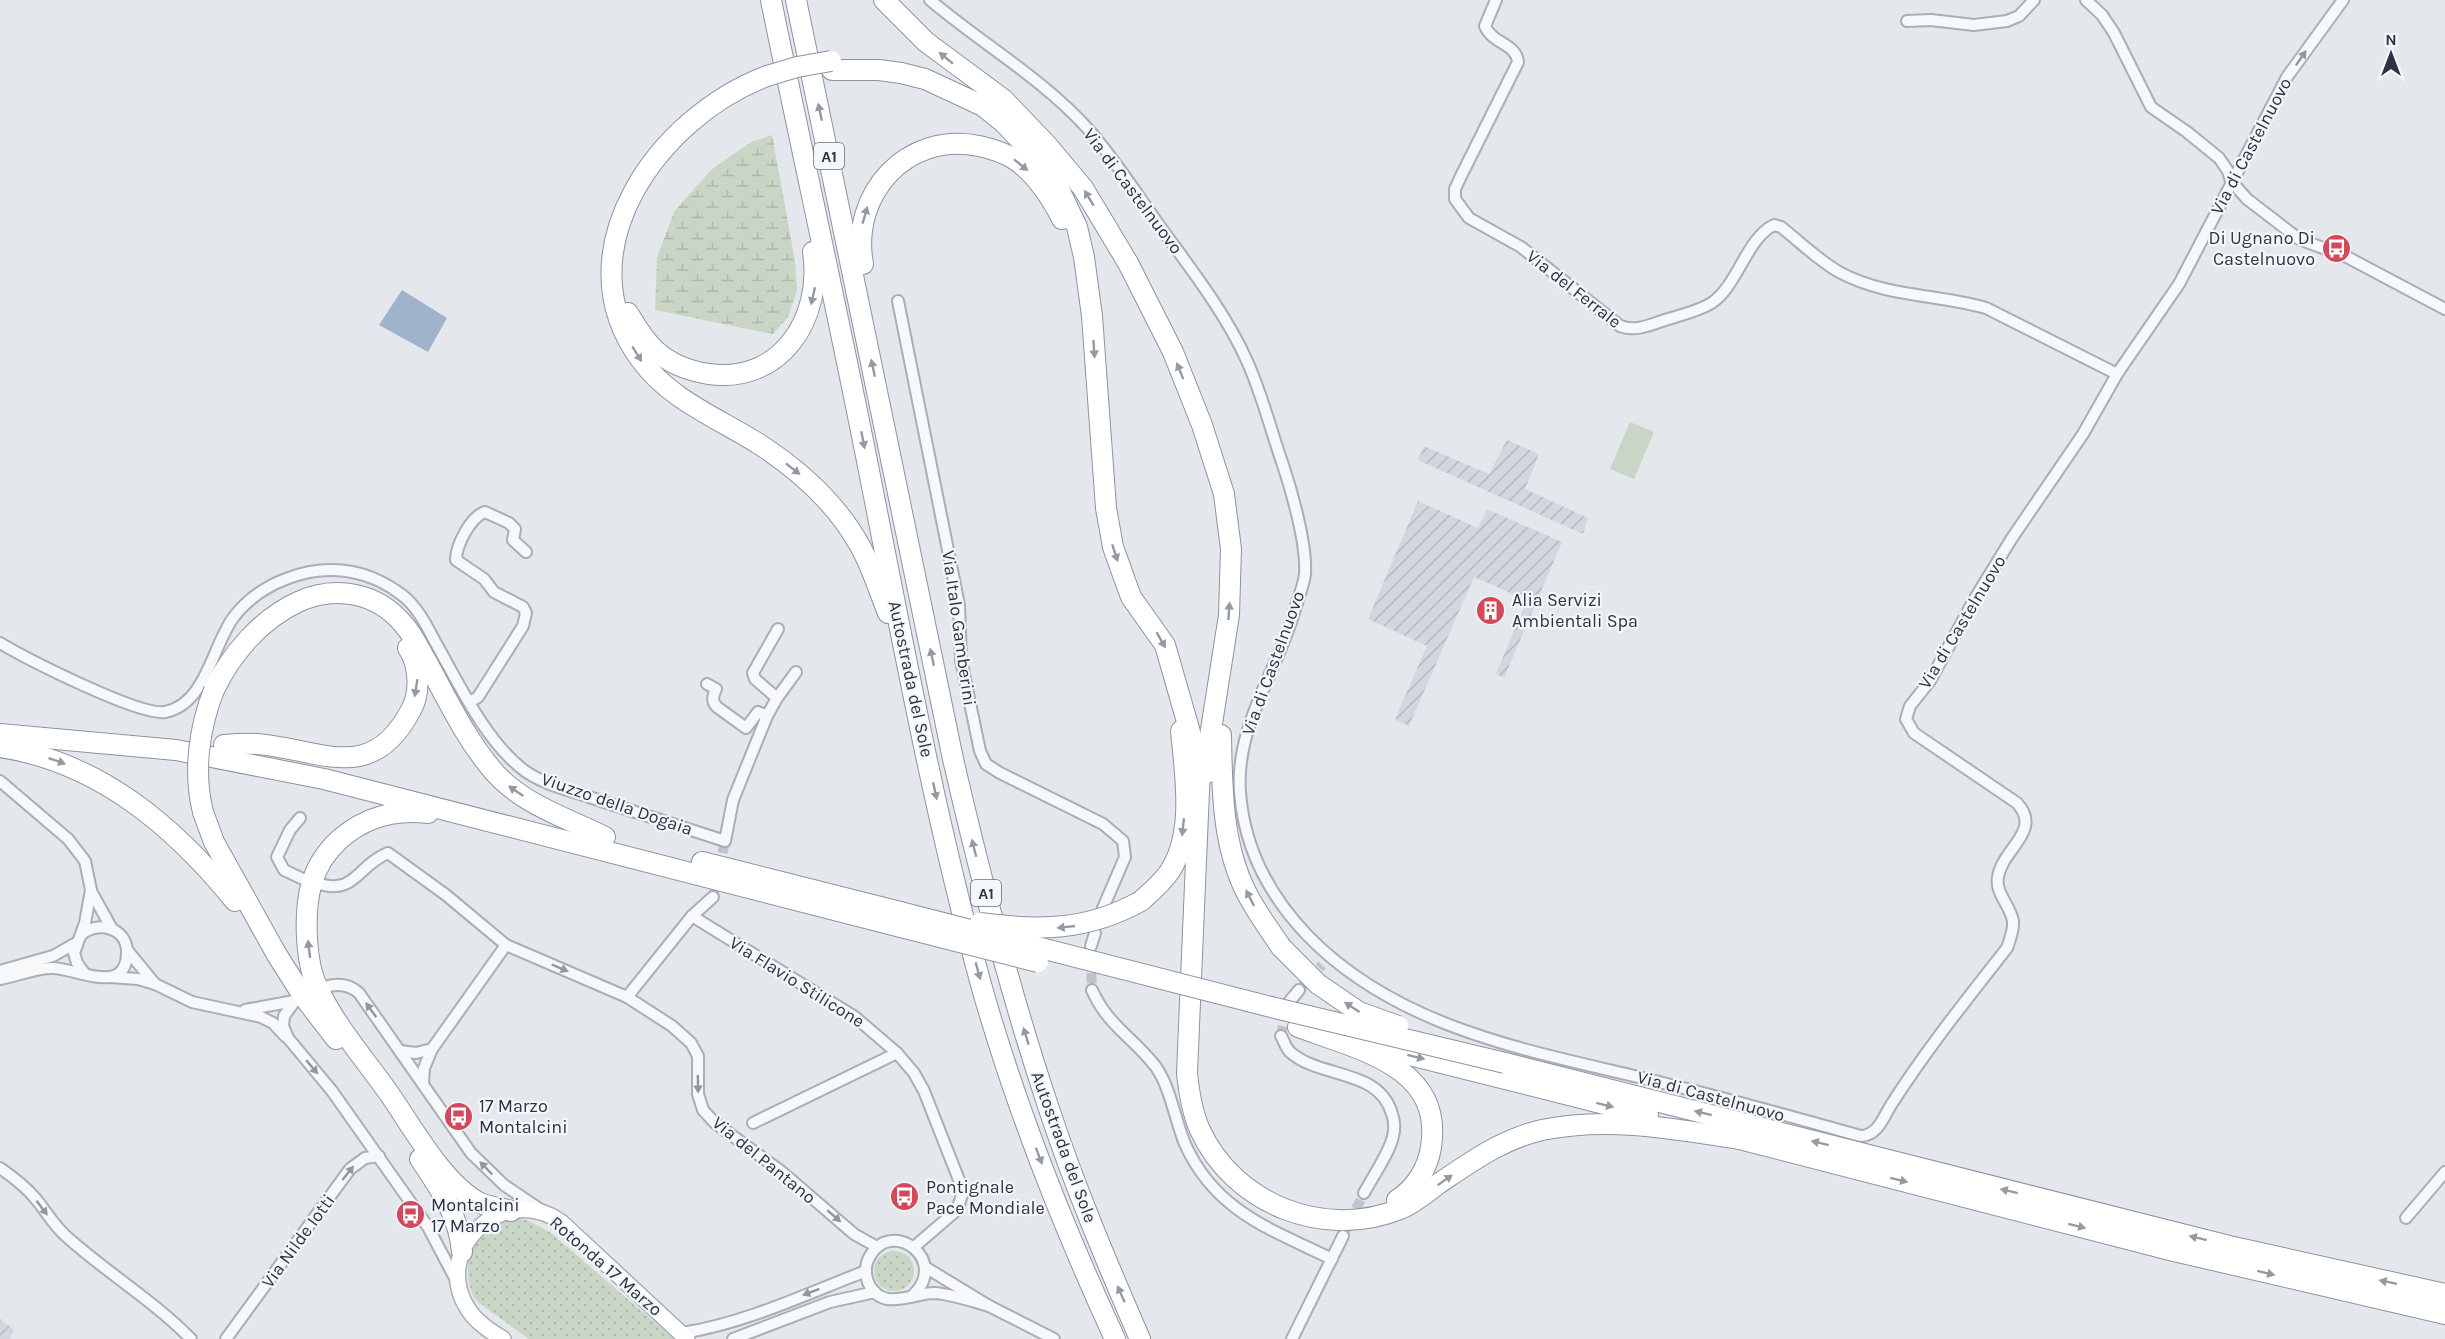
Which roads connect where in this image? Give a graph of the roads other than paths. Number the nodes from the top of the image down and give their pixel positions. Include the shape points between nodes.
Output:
1 (771, 0) edge
2 (796, 0) edge
3 (884, 0) edge
4 (930, 0) edge
5 (1496, 0) edge
6 (2034, 0) edge
7 (2086, 0) edge
8 (2343, 0) edge
9 (1907, 21) dead end
10 (832, 66) junction
11 (768, 80) junction
12 (1024, 122) junction
13 (808, 178) junction
14 (2231, 181) junction
15 (1089, 291) junction
16 (898, 300) dead end
17 (2445, 309) edge
18 (862, 313) junction
19 (2117, 374) junction
20 (526, 552) dead end
21 (778, 629) dead end
22 (0, 643) edge
23 (905, 652) junction
24 (1220, 669) junction
25 (796, 672) dead end
26 (707, 684) dead end
27 (1178, 689) junction
28 (217, 691) junction
29 (777, 698) junction
30 (470, 702) junction
31 (767, 716) junction
32 (0, 722) edge
33 (0, 734) edge
34 (224, 745) junction
35 (0, 747) edge
36 (0, 781) edge
37 (206, 810) junction
38 (300, 818) dead end
39 (504, 824) junction
40 (604, 837) junction
41 (91, 890) junction
42 (713, 897) tunnel mouth
43 (1103, 908) dead end
44 (692, 916) junction
45 (900, 920) junction
46 (112, 929) junction
47 (1095, 933) dead end
48 (78, 939) junction
49 (506, 945) junction
50 (1091, 946) tunnel mouth
51 (127, 949) junction
52 (277, 955) junction
53 (0, 971) edge
54 (85, 974) junction
55 (110, 977) junction
56 (0, 979) edge
57 (155, 984) junction
58 (326, 987) dead end
59 (1092, 990) tunnel mouth
60 (1299, 990) tunnel mouth
61 (627, 997) junction
62 (1289, 1002) tunnel mouth
63 (238, 1011) junction
64 (338, 1022) junction
65 (1290, 1032) junction
66 (288, 1038) junction
67 (432, 1049) junction
68 (400, 1051) junction
69 (897, 1053) junction
70 (1505, 1063) junction
71 (423, 1083) junction
72 (753, 1124) dead end
73 (1741, 1139) junction
74 (379, 1156) junction
75 (0, 1168) edge
76 (2445, 1172) edge
77 (1364, 1194) tunnel mouth
78 (511, 1211) junction
79 (549, 1215) junction
80 (2406, 1218) dead end
81 (1343, 1236) tunnel mouth
82 (877, 1247) junction
83 (914, 1247) junction
84 (462, 1252) junction
85 (1332, 1259) junction
86 (925, 1267) junction
87 (866, 1271) junction
88 (459, 1286) junction
89 (874, 1292) junction
90 (2445, 1294) edge
91 (912, 1296) junction
92 (989, 1306) junction
93 (2445, 1314) edge
94 (477, 1321) junction
95 (684, 1336) edge
96 (191, 1339) edge
97 (226, 1339) edge
98 (486, 1339) edge
99 (503, 1339) edge
100 (733, 1339) edge
101 (1054, 1339) edge
102 (1115, 1339) edge
103 (1140, 1339) edge
104 (1292, 1339) edge

1 - 13 highway, Autostrada del Sole / A1
18 -> 2 highway, Autostrada del Sole / A1
12 -> 3 highway via 1003,99 926,42
4 - 19 street, Via di Castelnuovo via 1040,82 1089,130 1207,292 1246,360 1290,486 1305,573 1293,618 1251,716 1244,742 1239,789 1246,832 1260,872 1287,914 1326,962 1406,1008 1515,1047 1861,1136 1869,1136 1877,1129 1914,1070 2007,948 2013,922 1998,886 1998,876 2027,825 2025,812 2017,804 1914,733 1906,719 1907,712 1930,681 1990,573 2083,434
5 - 19 street, Via del Ferrale via 1485,26 1493,39 1518,54 1518,62 1455,189 1455,199 1468,218 1521,248 1620,326 1641,328 1712,303 1758,238 1774,225 1841,273 1907,295 1986,308
6 - 9 street via 2019,16 1997,23
7 - 14 street via 2114,33 2151,107 2219,158
14 -> 8 street, Via di Castelnuovo via 2287,77
10 - 11 highway
10 - 12 highway via 859,60 927,71 973,90
10 - 15 highway via 925,79 983,106 1004,123 1041,162 1070,207
13 -> 11 highway via 801,191 816,270 815,287 807,318 794,339 768,363 734,374 693,371 656,351 638,332 627,310 621,284 621,258 628,226 651,180 693,130
11 -> 23 highway via 749,82 707,106 645,172 616,235 614,299 620,322 636,353 659,381 795,470 828,501 861,546
24 -> 12 highway via 1229,615 1231,549 1224,494 1202,425 1173,352 1122,254 1083,188
13 -> 23 highway, Autostrada del Sole / A1
14 - 17 street via 2243,196 2293,235 2356,261
14 - 19 street, Via di Castelnuovo via 2179,284
18 -> 15 highway via 869,299 859,245 874,192 900,163 919,152 954,143 994,149 1016,160 1039,182 1061,216
15 -> 27 highway via 1106,508 1113,547 1131,597 1165,645
16 - 43 street, Via Italo Gamberini via 959,605 961,660 980,751 986,764 1000,773 1103,824 1124,842 1125,857
103 -> 18 highway, Autostrada del Sole / A1 via 1101,1249 1048,1107 1008,977 953,759
20 - 30 street via 513,540 515,529 509,523 485,512 475,517 456,553 456,560 526,613 523,626 478,697
21 - 29 street via 753,673
22 - 30 street, Viuzzo della Dogaia via 131,705 162,712 179,708 192,695 233,618 256,595 293,575 327,569 352,572 402,594 419,614
23 -> 102 highway, Autostrada del Sole / A1 via 983,990 1023,1117 1080,1263
24 - 65 highway via 1208,749 1193,1037 1195,1099 1204,1127 1224,1160 1259,1190 1298,1209 1343,1215 1381,1208 1401,1198 1415,1185 1431,1153 1434,1131 1425,1097 1390,1062
70 -> 24 highway, bridge via 1359,1011 1318,984 1281,947 1250,899 1233,858 1223,810
25 - 29 street
26 - 31 street via 716,689 713,704 746,728 758,712
27 -> 45 highway, bridge via 1185,768 1184,830 1170,871 1141,901 1104,919 1043,929
27 -> 73 highway via 1198,756 1200,785 1187,1073 1193,1112 1204,1138 1220,1163 1241,1184 1296,1214 1356,1220 1401,1208 1484,1152 1542,1130 1607,1123
28 -> 34 highway via 247,650 289,617 339,600 361,606 385,620 414,656 418,679 413,706 400,729 379,748 357,757 337,759 257,744
28 - 37 highway, bridge via 204,722 198,757 198,787
40 -> 28 highway via 538,806 507,786 465,731 405,625 364,596 340,591 313,595 284,608 239,650
29 - 31 street
30 - 31 street, Viuzzo della Dogaia via 506,753 538,778 725,841 733,800
32 - 34 highway
33 - 39 highway via 226,758
34 - 40 highway via 365,776
35 -> 52 highway via 69,766 139,805 215,876
36 - 41 street via 76,847 85,861
37 - 52 highway via 214,842
37 - 64 highway via 248,894 308,987
38 - 49 street, Via del Pantano via 277,857 284,870 335,888 352,881 362,869 388,853
39 - 45 highway
64 -> 39 highway via 315,981 307,933 310,884 330,849 359,825 398,813 422,812
40 - 45 highway
41 - 46 street
41 - 48 street
42 - 44 street
44 - 61 street
44 - 69 street, Via Flavio Stilicone via 855,1017
45 - 65 highway, bridge
45 - 70 highway, bridge
46 - 48 street via 95,927
46 - 51 street via 122,937
47 - 50 street
48 - 53 street via 53,956
48 - 54 street via 76,960
49 -> 61 street, Via del Pantano
49 - 67 street
51 - 55 street via 123,966
51 - 57 street
52 - 84 highway via 445,1197 458,1224
54 - 55 street via 97,979
54 - 56 street via 50,968
55 - 57 street
57 - 63 street via 192,1002
68 -> 58 street via 356,990 340,984
59 - 85 street via 1099,1008 1156,1068 1196,1167 1222,1199 1255,1222
60 - 62 street
61 -> 82 street, Via del Pantano via 691,1043 698,1056 698,1094 703,1110 715,1123 782,1172 854,1234
63 - 66 street via 267,1020
63 - 66 street via 295,1001 284,1016
64 - 78 highway via 451,1178 479,1202
65 -> 73 highway
65 - 77 street via 1288,1050 1300,1059 1365,1082 1382,1094 1389,1105 1393,1137
66 -> 74 street
67 - 68 street
67 - 71 street
68 - 71 street
69 - 72 street
69 - 83 street, Via Flavio Stilicone via 924,1091 962,1195 957,1210
90 -> 70 highway via 2229,1246
79 -> 71 street via 486,1169
73 -> 93 highway via 2185,1253
74 - 88 street via 435,1236
97 -> 74 street, Via Nilde Iotti via 350,1169 364,1158
75 -> 96 street via 35,1198 60,1231
76 - 80 street
78 - 79 main road, Rotonda 17 Marzo
78 - 84 main road, Rotonda 17 Marzo via 480,1226
79 - 95 main road, Rotonda 17 Marzo via 571,1230
81 - 85 street
82 - 83 street via 896,1241
82 - 87 street
83 - 86 street
84 - 88 main road, Rotonda 17 Marzo
85 - 104 street
86 - 91 street via 923,1280
86 - 92 street
87 - 89 street
87 -> 95 street
88 - 94 main road, Rotonda 17 Marzo via 465,1305
89 - 91 street via 891,1300
89 - 100 street via 830,1302
91 - 92 street via 936,1293
92 - 101 street
94 - 98 main road
94 - 99 main road, Rotonda 17 Marzo

